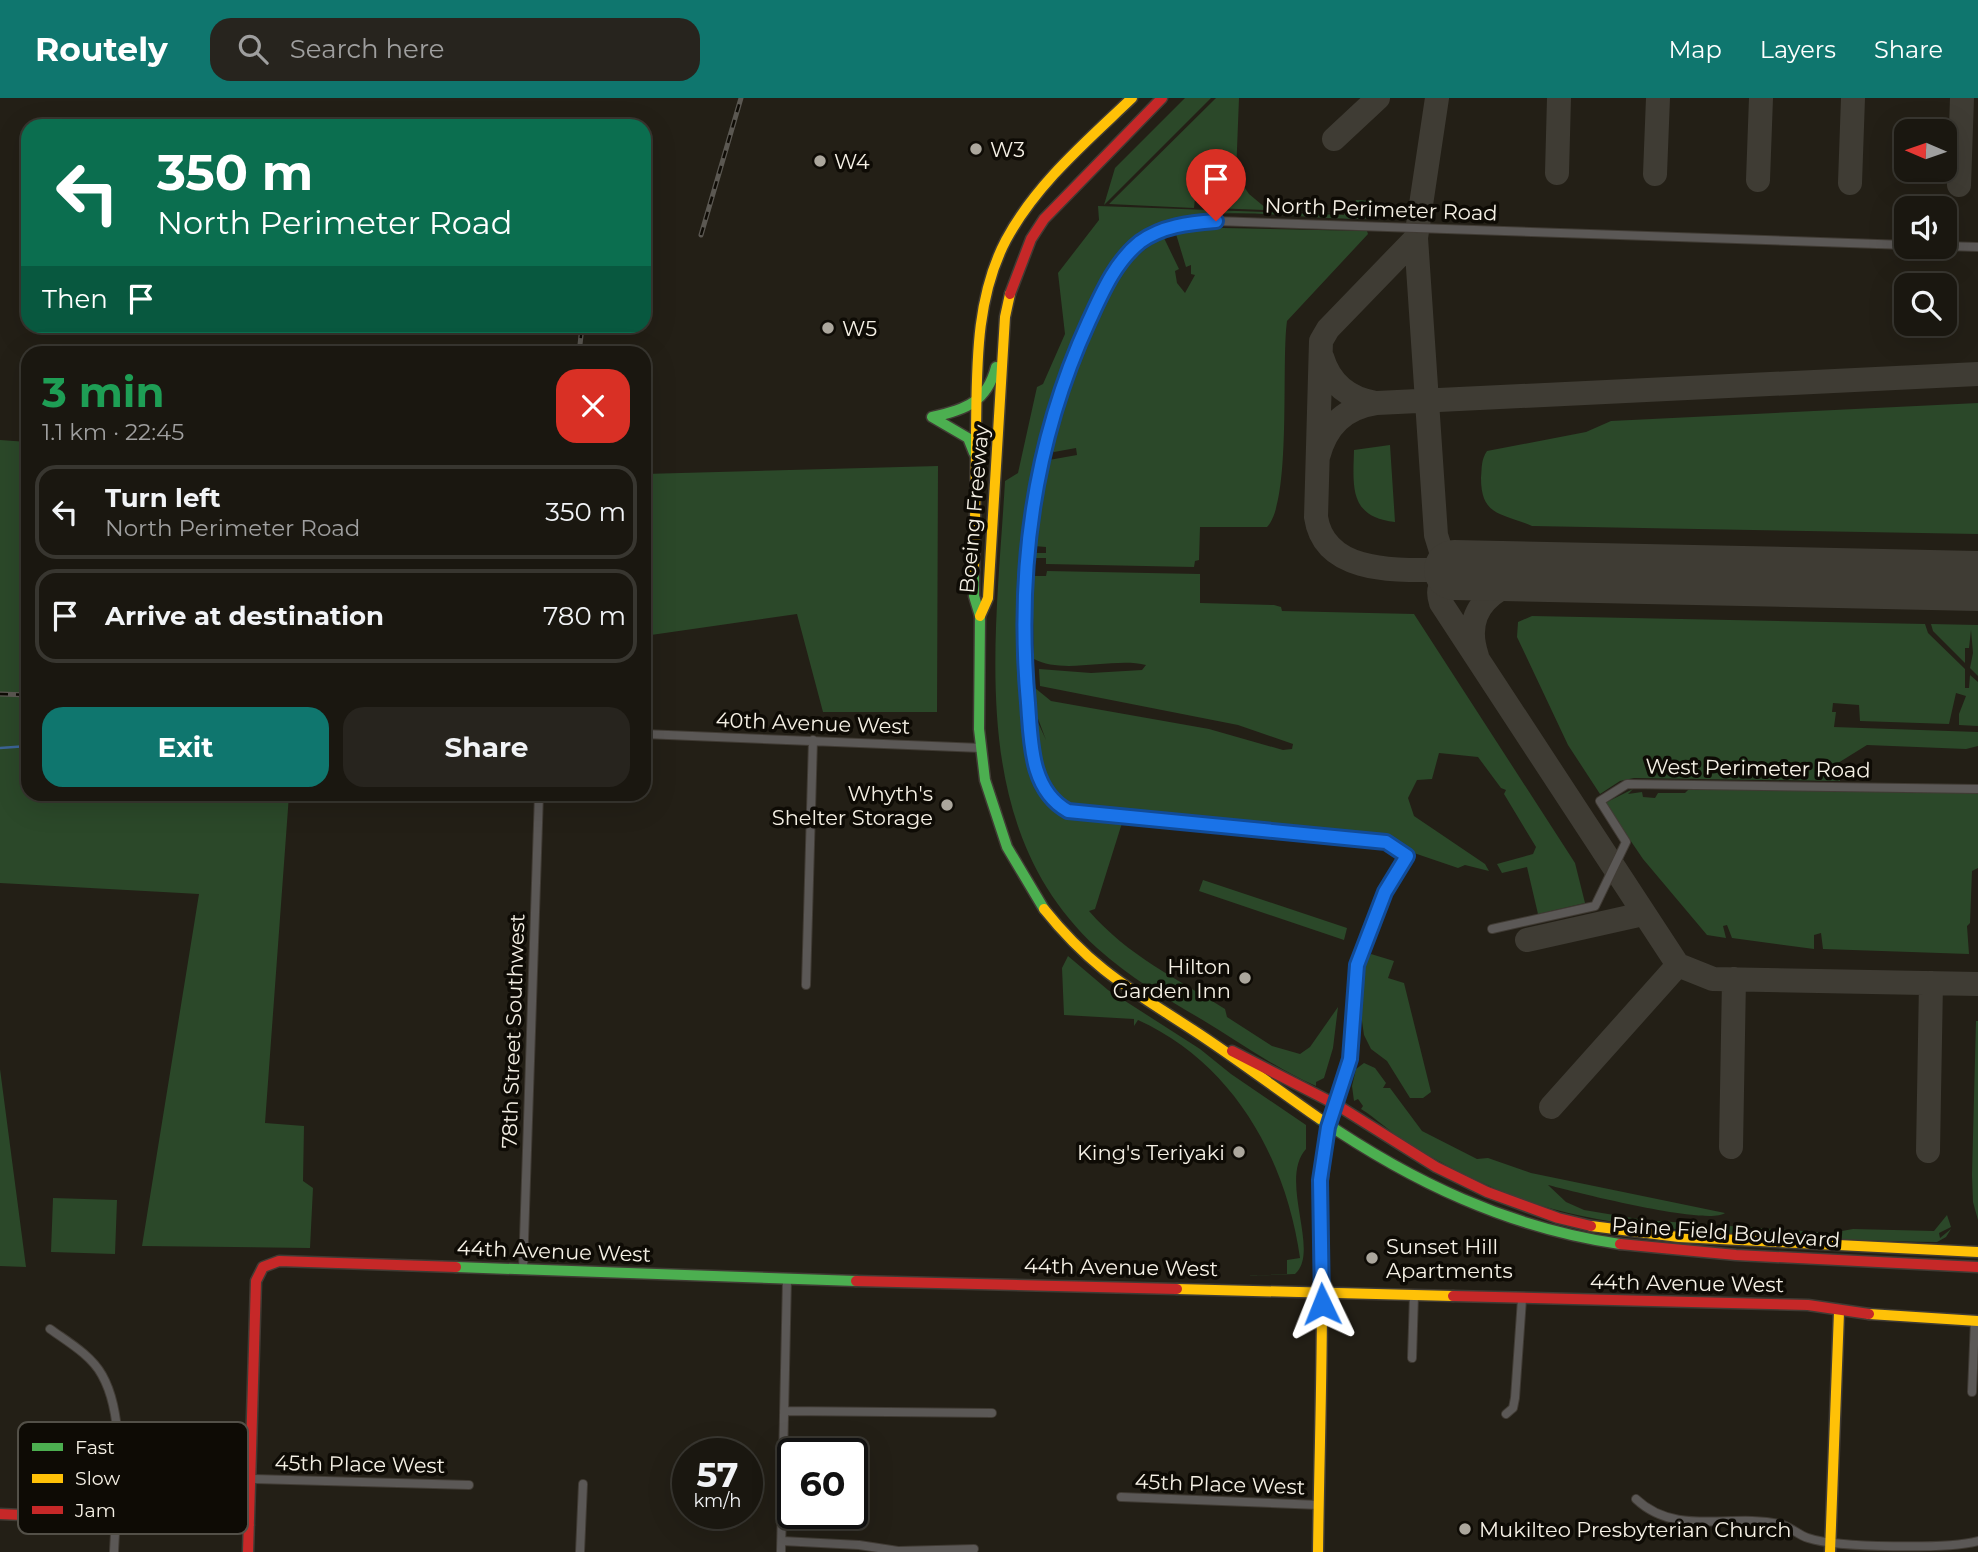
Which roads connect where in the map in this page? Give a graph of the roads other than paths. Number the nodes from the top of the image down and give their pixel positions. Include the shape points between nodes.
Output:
1 (1132, 98) edge
2 (1162, 98) edge
3 (1894, 245) edge
4 (1957, 246) edge
5 (1978, 247) edge
6 (1005, 317) junction
7 (977, 403) junction
8 (976, 460) junction
9 (980, 617) junction
10 (651, 734) edge
11 (813, 740) junction
12 (981, 748) junction
13 (1978, 789) edge
14 (539, 801) edge
15 (1492, 929) dead end
16 (806, 985) dead end
17 (1203, 1036) junction
18 (1337, 1105) junction
19 (1328, 1127) junction
20 (1978, 1252) edge
21 (1978, 1266) edge
22 (523, 1269) junction
23 (787, 1279) junction
24 (1322, 1291) junction
25 (1414, 1295) junction
26 (1521, 1299) junction
27 (1839, 1312) junction
28 (1977, 1321) edge
29 (50, 1329) dead end
30 (1412, 1358) dead end
31 (1972, 1392) dead end
32 (784, 1411) junction
33 (992, 1413) dead end
34 (1506, 1414) dead end
35 (115, 1422) edge
36 (250, 1479) junction
37 (583, 1484) dead end
38 (469, 1485) dead end
39 (1121, 1497) dead end
40 (1636, 1499) dead end
41 (1318, 1505) junction
42 (0, 1514) edge
43 (18, 1515) edge
44 (249, 1525) joint
45 (115, 1534) edge
46 (782, 1541) junction
47 (1978, 1541) edge
48 (1830, 1547) edge
49 (974, 1549) dead end
50 (114, 1552) edge
51 (248, 1552) edge
52 (580, 1552) edge
53 (781, 1552) edge
54 (1318, 1552) edge

1 - 7 main road, Boeing Freeway via 1057,171 1005,242 978,338
2 - 6 main road, Boeing Freeway via 1044,219 1021,262
3 - 18 street, North Perimeter Road via 1216,221 1154,234 1120,263 1060,393 1031,508 1023,642 1040,784 1058,805 1082,814 1386,842 1407,856 1385,892 1357,965 1350,1059
4 - 5 street
6 - 7 main road via 993,384
6 - 9 main road, Boeing Freeway via 988,598
7 - 8 main road, Boeing Freeway
7 - 8 main road via 932,417 968,438
8 - 9 main road, Boeing Freeway via 974,596
9 - 12 main road
10 - 11 street, 40th Avenue West
11 - 12 street, 40th Avenue West
11 - 16 street
12 - 17 main road via 991,803 1005,844 1060,931 1118,984
13 - 15 street, West Perimeter Road via 1627,784 1600,802 1626,842 1595,906
14 - 22 street, 78th Street Southwest
17 - 18 main road, Paine Field Boulevard
17 - 19 main road, Paine Field Boulevard
18 - 19 main road
18 - 20 main road, Paine Field Boulevard via 1424,1160 1487,1192 1597,1227 1679,1237
19 - 21 main road, Paine Field Boulevard via 1468,1203 1524,1224 1596,1242 1678,1252
19 - 24 main road via 1319,1205
22 - 23 main road, 44th Avenue West
22 - 36 main road, 44th Avenue West via 279,1261 263,1267 256,1280
23 - 24 main road, 44th Avenue West
23 - 32 street
24 - 25 main road, 44th Avenue West
24 - 41 main road
25 - 26 main road, 44th Avenue West
25 - 30 street
26 - 27 main road, 44th Avenue West via 1808,1305
26 - 34 street via 1515,1398
27 - 28 main road, 44th Avenue West
27 - 48 main road
28 - 31 street
29 - 35 street via 90,1359 102,1375
32 - 33 street
32 - 46 street
36 - 38 street, 45th Place West
36 - 44 main road
37 - 52 street
39 - 41 street, 45th Place West
40 - 48 street via 1648,1511 1668,1519 1779,1524
41 - 54 main road
42 - 43 main road
44 - 51 main road
45 - 50 street
46 - 49 street via 898,1550
46 - 53 street
47 - 48 street via 1947,1548

